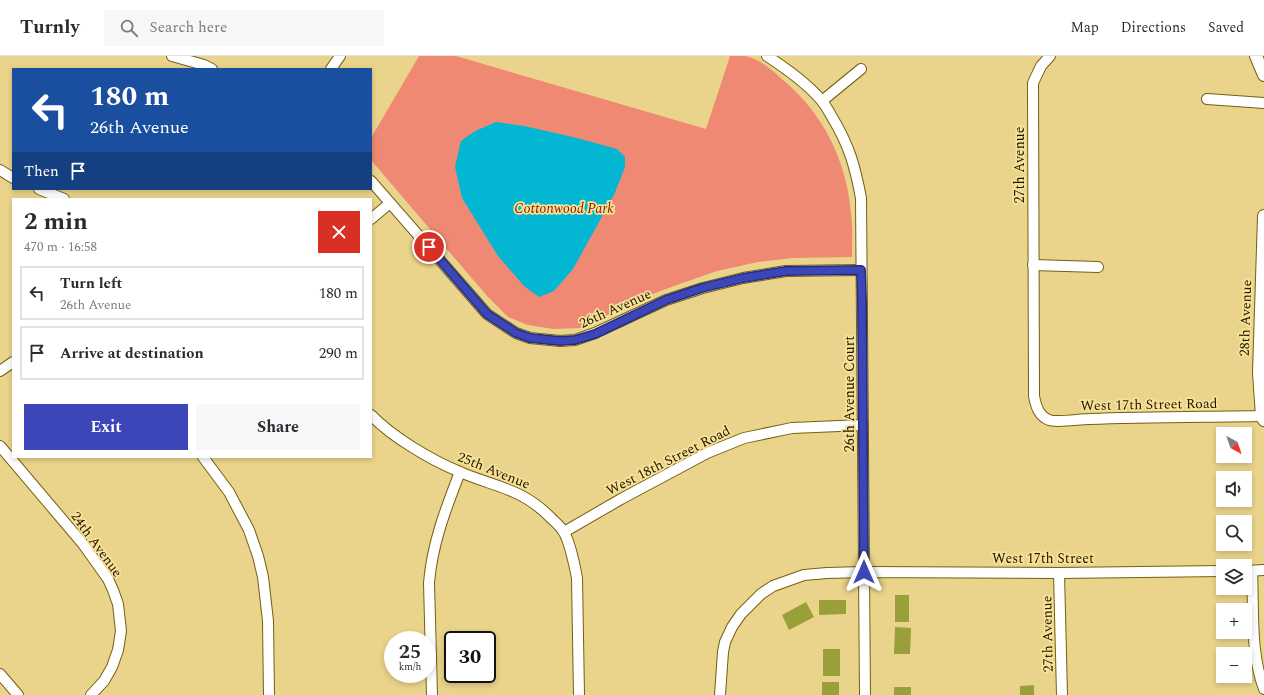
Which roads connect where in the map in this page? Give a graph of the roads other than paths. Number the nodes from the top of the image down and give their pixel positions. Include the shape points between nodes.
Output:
1 (172, 56) edge
2 (340, 56) edge
3 (767, 56) edge
4 (1050, 56) edge
5 (1256, 56) edge
6 (210, 68) edge
7 (332, 68) edge
8 (861, 69) dead end
9 (1264, 75) edge
10 (1207, 99) dead end
11 (822, 101) junction
12 (1264, 103) edge
13 (0, 170) edge
14 (12, 177) edge
15 (372, 182) edge
16 (42, 190) edge
17 (62, 198) edge
18 (390, 203) junction
19 (1264, 216) edge
20 (372, 218) edge
21 (1263, 255) edge
22 (1033, 265) junction
23 (1098, 267) dead end
24 (861, 270) junction
25 (12, 363) edge
26 (0, 371) edge
27 (1039, 412) joint
28 (372, 416) edge
29 (1263, 418) edge
30 (863, 425) junction
31 (0, 446) edge
32 (204, 458) edge
33 (460, 472) junction
34 (564, 532) junction
35 (1264, 570) edge
36 (1216, 571) edge
37 (1252, 571) edge
38 (864, 572) junction
39 (1059, 573) junction
40 (1250, 595) edge
41 (0, 674) edge
42 (1264, 689) edge
43 (18, 695) edge
44 (91, 695) edge
45 (269, 695) edge
46 (432, 695) edge
47 (579, 695) edge
48 (720, 695) edge
49 (865, 695) edge
50 (1062, 695) edge

1 - 6 street
2 - 7 street
3 - 11 street, 26th Avenue Court via 793,73
4 - 22 street, 27th Avenue via 1041,66 1033,83
5 - 9 street
8 - 11 street
10 - 12 street
11 - 24 street, 26th Avenue Court via 841,132 856,170 861,198
13 - 14 street
15 - 18 street, 26th Avenue
16 - 17 street
18 - 20 street
18 - 24 street, 26th Avenue via 487,314 516,333 530,338 575,340 595,334 666,300 743,278 786,271
19 - 21 street, 28th Avenue
21 - 29 street, 28th Avenue via 1259,373
22 - 23 street
22 - 27 street, 27th Avenue via 1034,396
24 - 30 street, 26th Avenue Court
25 - 26 street
27 - 29 street, West 17th Street Road via 1051,421
28 - 33 street, 25th Avenue via 422,453
30 - 34 street, West 18th Street Road via 792,428 744,438 707,453
30 - 38 street, 26th Avenue Court
31 - 44 street, 24th Avenue via 83,544 114,590 120,631 118,650 104,681
32 - 45 street via 229,492 249,530 258,556 268,621
33 - 34 street, 25th Avenue via 524,496 542,509
33 - 46 street via 437,537 430,568
34 - 47 street, 25th Avenue via 577,578
35 - 37 street
36 - 39 street, West 17th Street
38 - 39 street, West 17th Street
38 - 48 street, West 17th Street via 804,575 773,586 761,594 741,614 725,642 722,652
38 - 49 street, 26th Avenue Court
39 - 50 street, 27th Avenue
40 - 42 street via 1257,667
41 - 43 street

